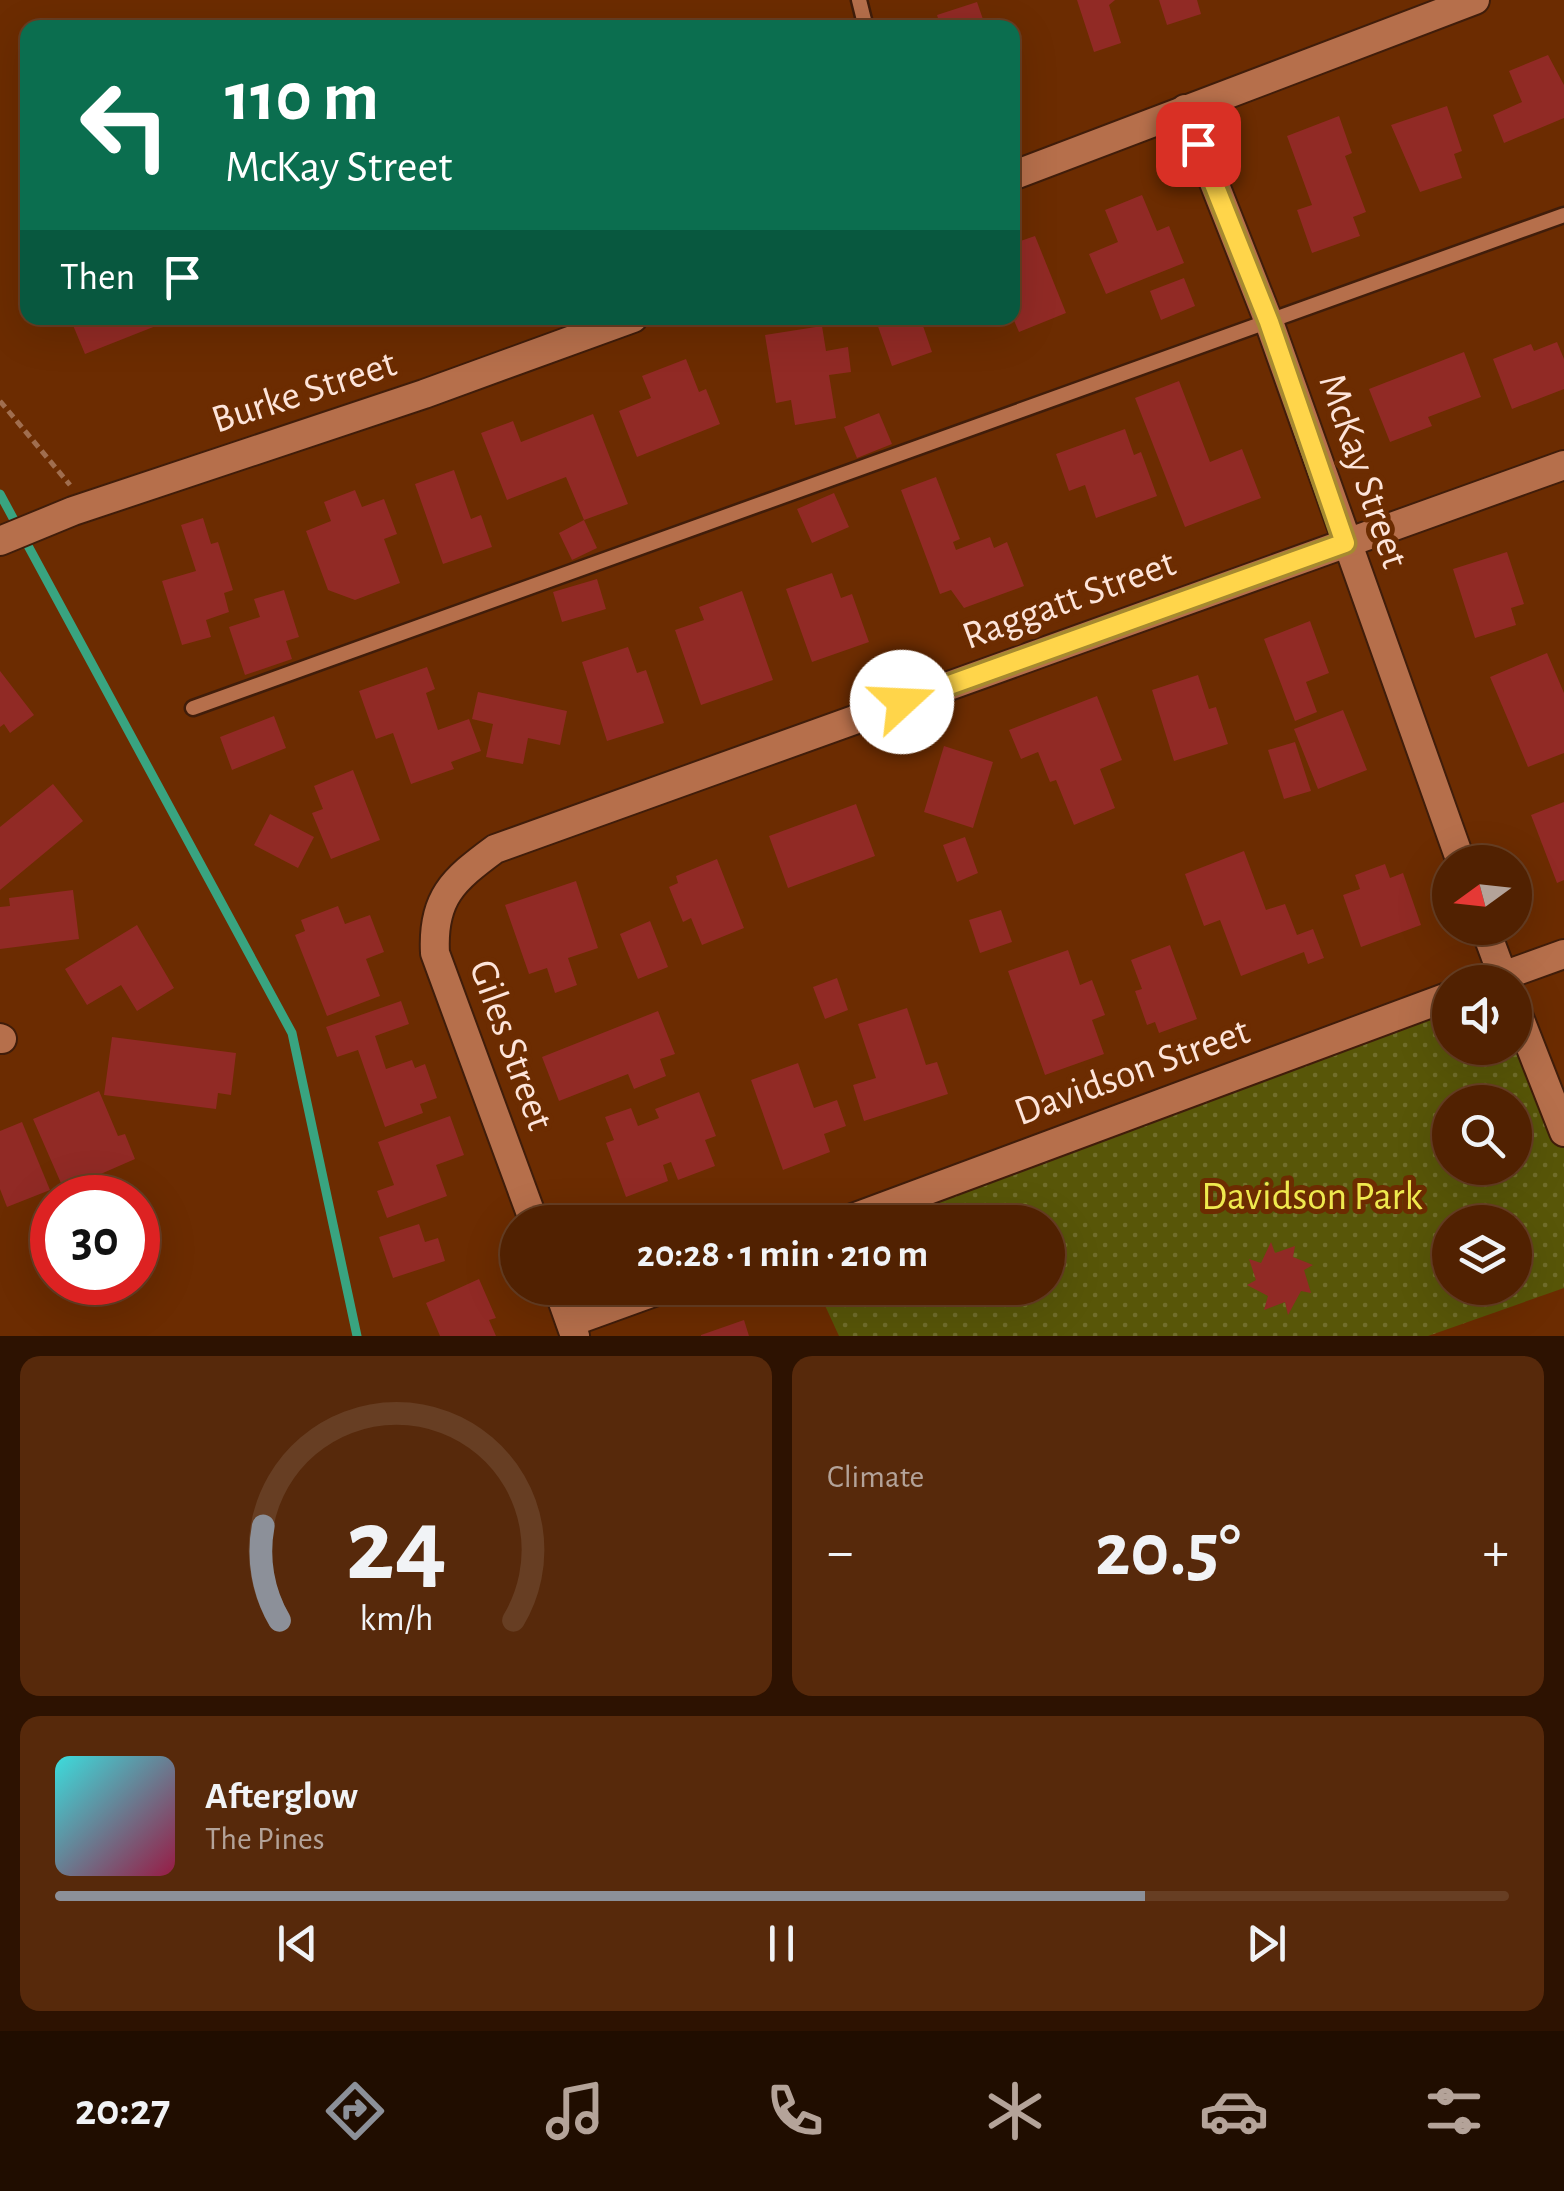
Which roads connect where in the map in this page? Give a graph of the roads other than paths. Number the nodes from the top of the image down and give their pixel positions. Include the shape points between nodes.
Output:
1 (1474, 0) edge
2 (1184, 109) junction
3 (1020, 173) edge
4 (1564, 215) edge
5 (1269, 322) junction
6 (614, 325) edge
7 (1564, 465) edge
8 (0, 541) edge
9 (1345, 543) junction
10 (193, 708) dead end
11 (1456, 845) edge
12 (444, 894) joint
13 (1564, 954) edge
14 (1532, 967) edge
15 (1432, 1003) edge
16 (1532, 1050) edge
17 (1564, 1132) edge
18 (528, 1205) edge
19 (888, 1205) edge
20 (564, 1305) edge
21 (627, 1305) edge
22 (573, 1329) edge

1 - 2 street
2 - 3 street
2 - 5 street, McKay Street
4 - 5 lane
5 - 9 street, McKay Street
5 - 10 lane
6 - 8 street, Burke Street
7 - 9 street, Raggatt Street
9 - 11 street, McKay Street
9 - 12 street, Raggatt Street via 495,849
12 - 18 street, Giles Street via 433,923 434,954
13 - 14 street
15 - 19 street, Davidson Street
16 - 17 street
20 - 22 street
21 - 22 street

